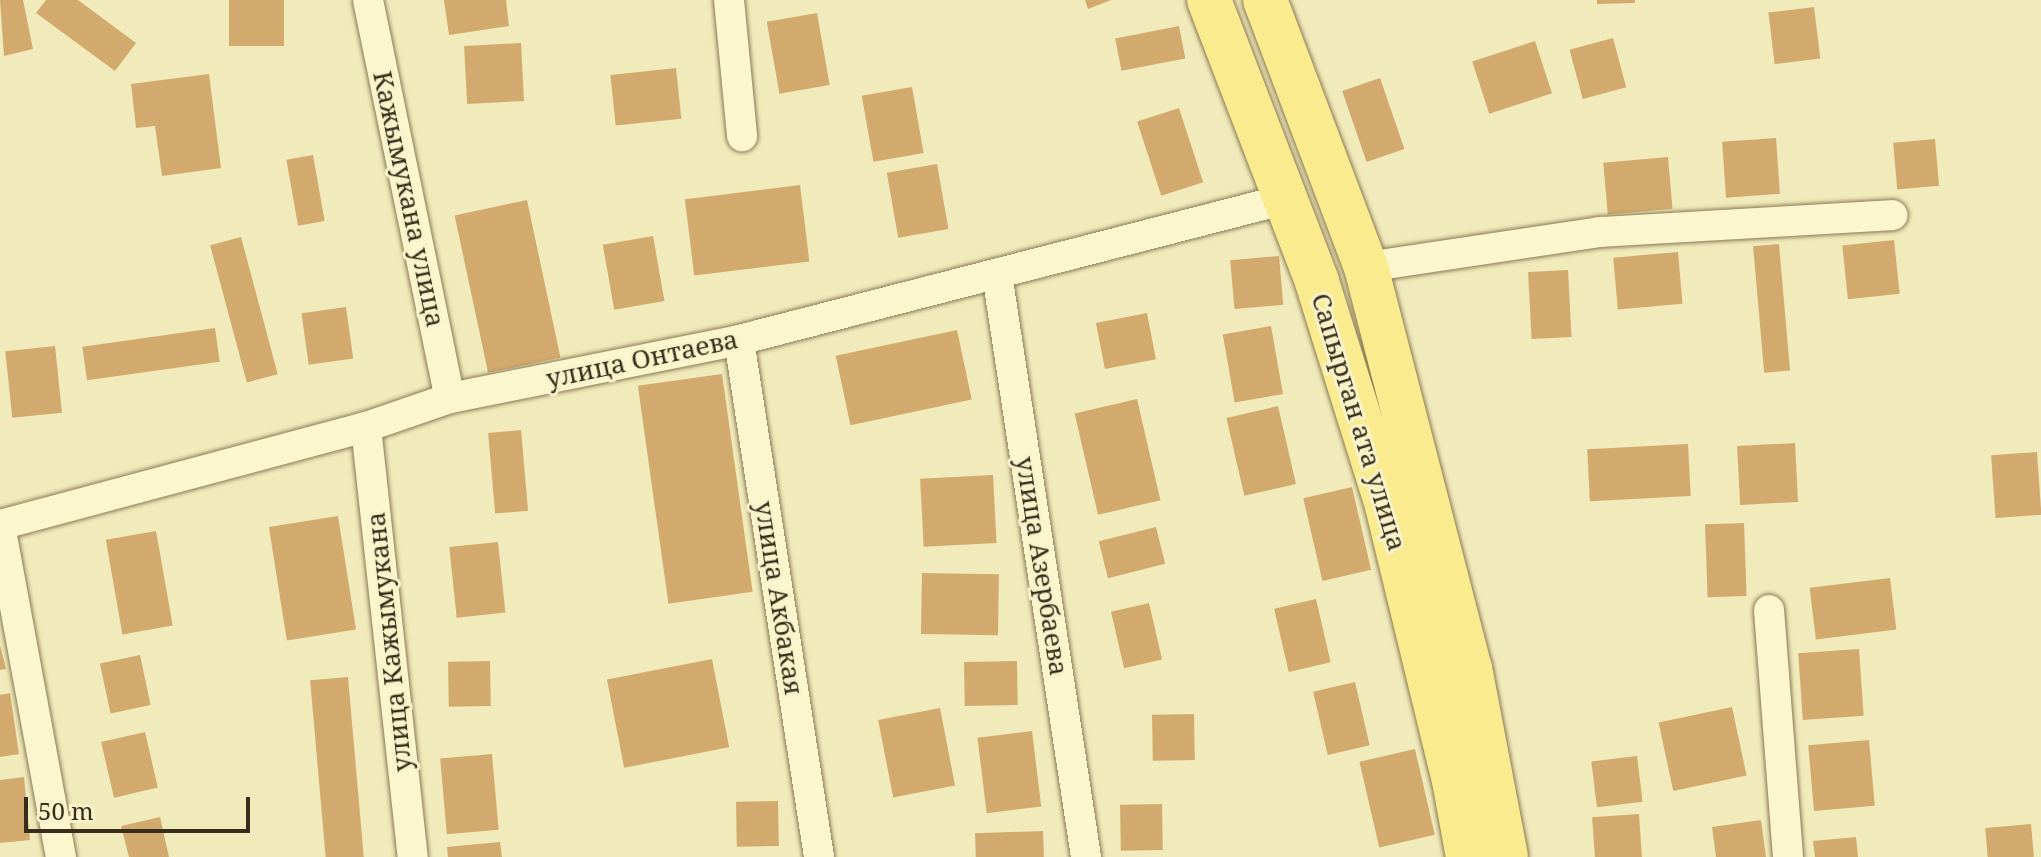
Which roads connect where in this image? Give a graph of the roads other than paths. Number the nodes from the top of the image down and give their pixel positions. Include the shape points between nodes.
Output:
1 (368, 0) edge
2 (729, 0) edge
3 (1209, 0) edge
4 (1265, 0) edge
5 (742, 136) dead end
6 (1286, 199) junction
7 (1893, 215) dead end
8 (1366, 267) junction
9 (997, 274) junction
10 (739, 340) junction
11 (450, 398) junction
12 (366, 427) junction
13 (0, 525) edge
14 (1769, 610) dead end
15 (61, 857) edge
16 (413, 857) edge
17 (819, 857) edge
18 (1086, 857) edge
19 (1468, 857) edge
20 (1506, 857) edge
21 (1788, 857) edge

1 - 11 street, Кажымукана улица
2 - 5 street
3 - 6 main road, Сапырган ата улица
4 - 8 main road, Сапырган ата улица
6 - 9 street, улица Онтаева
6 - 19 main road, Сапырган ата улица via 1387,506
7 - 8 street via 1600,232
8 - 20 main road, Сапырган ата улица via 1470,668
9 - 10 street, улица Онтаева
9 - 18 street, улица Азербаева
10 - 11 street, улица Онтаева
10 - 17 street, улица Акбакая
11 - 12 street, улица Онтаева
12 - 13 street, улица Онтаева
12 - 16 street, улица Кажымукана
13 - 15 street
14 - 21 street

